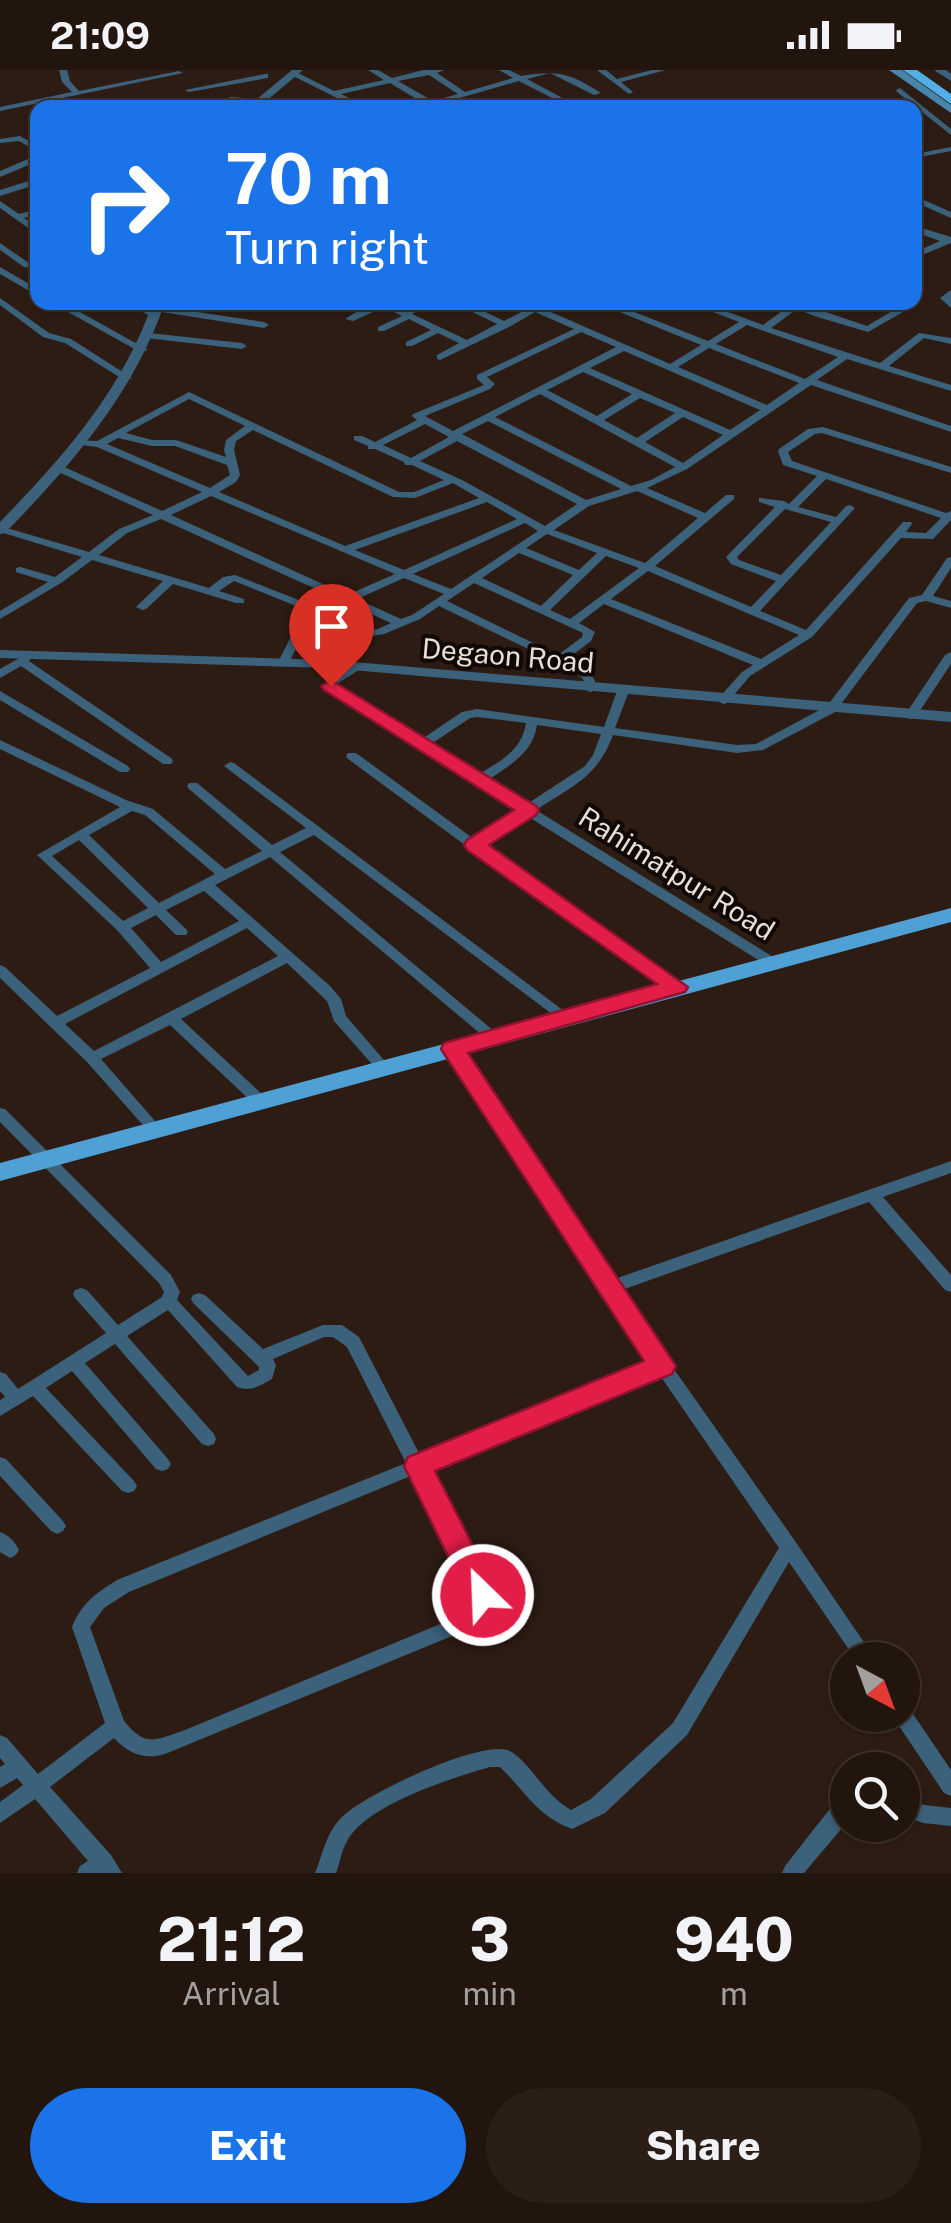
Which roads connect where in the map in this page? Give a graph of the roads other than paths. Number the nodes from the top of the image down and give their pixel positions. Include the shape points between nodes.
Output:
1 (62, 70) edge
2 (256, 70) edge
3 (372, 70) edge
4 (440, 70) edge
5 (503, 70) edge
6 (551, 70) edge
7 (601, 70) edge
8 (662, 70) edge
9 (895, 70) edge
10 (909, 70) edge
11 (926, 70) edge
12 (939, 70) edge
13 (428, 71) edge
14 (179, 72) edge
15 (296, 72) edge
16 (266, 76) junction
17 (951, 78) edge
18 (389, 80) junction
19 (518, 80) junction
20 (616, 81) junction
21 (279, 84) junction
22 (951, 89) edge
23 (189, 90) junction
24 (900, 90) dead end
25 (78, 92) junction
26 (629, 92) dead end
27 (334, 93) junction
28 (597, 94) dead end
29 (465, 95) junction
30 (346, 98) junction
31 (558, 99) edge
32 (41, 100) edge
33 (195, 100) edge
34 (262, 100) edge
35 (341, 100) edge
36 (350, 100) edge
37 (424, 100) edge
38 (451, 100) edge
39 (912, 100) edge
40 (951, 100) edge
41 (30, 102) edge
42 (0, 109) edge
43 (922, 109) edge
44 (951, 110) edge
45 (951, 133) edge
46 (0, 141) edge
47 (30, 145) edge
48 (951, 149) edge
49 (922, 155) edge
50 (30, 161) edge
51 (0, 174) edge
52 (30, 183) edge
53 (0, 192) edge
54 (922, 203) edge
55 (1, 206) edge
56 (30, 213) edge
57 (951, 215) edge
58 (16, 217) junction
59 (30, 224) edge
60 (24, 226) junction
61 (30, 229) edge
62 (922, 233) edge
63 (947, 244) edge
64 (0, 246) edge
65 (922, 253) edge
66 (30, 265) edge
67 (0, 270) edge
68 (17, 282) junction
69 (0, 287) edge
70 (30, 289) edge
71 (951, 293) edge
72 (0, 302) edge
73 (951, 304) edge
74 (69, 310) edge
75 (157, 310) edge
76 (164, 310) edge
77 (367, 310) edge
78 (396, 310) edge
79 (415, 310) edge
80 (473, 310) edge
81 (532, 310) joint
82 (619, 310) edge
83 (713, 310) edge
84 (784, 310) edge
85 (806, 310) edge
86 (823, 310) edge
87 (900, 310) edge
88 (817, 314) junction
89 (407, 315) junction
90 (350, 319) dead end
91 (746, 322) junction
92 (264, 325) dead end
93 (506, 325) junction
94 (382, 329) dead end
95 (764, 329) junction
96 (438, 330) junction
97 (579, 330) junction
98 (150, 336) junction
99 (951, 341) edge
100 (409, 344) dead end
101 (468, 344) junction
102 (708, 345) junction
103 (242, 346) dead end
104 (622, 348) junction
105 (143, 350) junction
106 (847, 356) junction
107 (440, 357) dead end
108 (883, 366) junction
109 (582, 368) junction
110 (669, 368) junction
111 (127, 378) junction
112 (808, 382) junction
113 (951, 388) edge
114 (540, 390) junction
115 (640, 394) junction
116 (769, 410) junction
117 (683, 412) junction
118 (488, 418) junction
119 (423, 420) junction
120 (598, 420) junction
121 (250, 427) junction
122 (951, 428) edge
123 (456, 435) junction
124 (732, 435) junction
125 (120, 436) junction
126 (358, 438) dead end
127 (640, 441) junction
128 (78, 442) junction
129 (99, 444) junction
130 (372, 447) junction
131 (232, 463) junction
132 (409, 464) junction
133 (683, 466) junction
134 (58, 468) junction
135 (951, 470) edge
136 (824, 475) junction
137 (452, 480) junction
138 (633, 488) junction
139 (210, 494) junction
140 (730, 497) dead end
141 (488, 498) junction
142 (763, 500) dead end
143 (585, 504) junction
144 (788, 505) junction
145 (850, 508) dead end
146 (163, 513) junction
147 (949, 515) edge
148 (707, 518) junction
149 (525, 519) junction
150 (838, 521) junction
151 (1, 530) edge
152 (545, 530) junction
153 (345, 550) junction
154 (521, 550) junction
155 (604, 552) junction
156 (90, 554) junction
157 (951, 560) edge
158 (647, 567) junction
159 (20, 570) dead end
160 (401, 573) junction
161 (580, 574) junction
162 (172, 579) junction
163 (475, 579) junction
164 (784, 580) junction
165 (57, 581) junction
166 (212, 591) junction
167 (452, 593) junction
168 (926, 598) junction
169 (348, 599) junction
170 (603, 600) junction
171 (240, 601) dead end
172 (439, 602) junction
173 (951, 606) edge
174 (142, 607) dead end
175 (542, 610) junction
176 (753, 612) junction
177 (0, 616) edge
178 (572, 622) junction
179 (402, 624) junction
180 (808, 635) junction
181 (0, 654) edge
182 (951, 655) edge
183 (24, 658) junction
184 (559, 660) junction
185 (284, 662) junction
186 (311, 662) junction
187 (762, 664) junction
188 (358, 666) junction
189 (0, 674) edge
190 (590, 688) junction
191 (623, 690) junction
192 (0, 695) edge
193 (723, 700) junction
194 (831, 709) junction
195 (911, 715) junction
196 (951, 718) edge
197 (532, 720) junction
198 (608, 729) junction
199 (0, 744) edge
200 (421, 745) junction
201 (352, 756) dead end
202 (167, 760) dead end
203 (230, 766) dead end
204 (124, 768) dead end
205 (479, 780) junction
206 (193, 786) dead end
207 (134, 805) junction
208 (529, 810) junction
209 (315, 829) junction
210 (80, 834) junction
211 (474, 845) junction
212 (272, 852) junction
213 (225, 876) junction
214 (207, 886) junction
215 (157, 910) junction
216 (951, 916) edge
217 (248, 922) junction
218 (122, 927) junction
219 (181, 932) dead end
220 (287, 957) junction
221 (772, 962) junction
222 (158, 968) junction
223 (0, 970) edge
224 (677, 987) junction
225 (171, 1018) junction
226 (565, 1018) junction
227 (56, 1023) junction
228 (494, 1038) junction
229 (453, 1049) junction
230 (92, 1058) junction
231 (382, 1066) junction
232 (259, 1100) junction
233 (0, 1113) edge
234 (155, 1129) junction
235 (50, 1159) junction
236 (951, 1167) edge
237 (0, 1172) edge
238 (873, 1196) junction
239 (951, 1286) edge
240 (609, 1288) junction
241 (81, 1294) dead end
242 (199, 1299) dead end
243 (169, 1301) junction
244 (119, 1336) junction
245 (261, 1357) junction
246 (74, 1363) junction
247 (662, 1366) junction
248 (0, 1379) edge
249 (34, 1387) junction
250 (16, 1399) junction
251 (0, 1409) edge
252 (208, 1439) dead end
253 (0, 1464) edge
254 (162, 1464) dead end
255 (418, 1466) junction
256 (128, 1486) dead end
257 (57, 1526) dead end
258 (789, 1546) junction
259 (855, 1642) edge
260 (116, 1726) junction
261 (914, 1732) edge
262 (1, 1746) edge
263 (18, 1766) junction
264 (0, 1779) edge
265 (35, 1786) junction
266 (951, 1787) edge
267 (920, 1812) edge
268 (0, 1814) edge
269 (951, 1817) edge
270 (830, 1825) edge
271 (101, 1869) edge
272 (325, 1873) edge
273 (792, 1873) edge

1 - 25 street
2 - 16 street
3 - 18 street
4 - 13 street
5 - 19 street
6 - 19 street
6 - 28 street
7 - 20 street
8 - 20 street
9 - 44 main road
10 - 40 highway
11 - 22 highway
12 - 17 street
13 - 18 street
13 - 29 street
14 - 23 street
14 - 25 street
15 - 21 street
15 - 27 street
16 - 21 street
16 - 23 street
18 - 27 street
18 - 37 street
19 - 29 street
19 - 31 street
20 - 26 street
21 - 34 street
23 - 33 street
24 - 39 street
25 - 32 street
27 - 30 street
29 - 38 street
30 - 35 street
30 - 36 street
41 - 42 street
43 - 45 street
46 - 47 street via 20,138
48 - 49 street
50 - 51 street
52 - 53 street
54 - 57 street
55 - 58 street
56 - 58 street
58 - 60 street
59 - 60 street
60 - 61 street
62 - 63 street
63 - 65 street
64 - 66 street
67 - 68 street
68 - 69 street
68 - 70 street
71 - 73 street via 944,298
72 - 111 street
74 - 105 street
75 - 98 street
76 - 92 street
77 - 90 street
78 - 89 street
79 - 89 street
80 - 93 street
81 - 93 street
81 - 97 street
82 - 102 street
83 - 91 street
84 - 95 street
85 - 88 street
86 - 88 street
87 - 88 street via 868,329
89 - 94 street
89 - 96 street
91 - 95 street
91 - 102 street
93 - 101 street
95 - 106 street
96 - 100 street
96 - 101 street
97 - 104 street
97 - 119 street via 480,377 490,385 418,415
98 - 103 street
98 - 105 street
99 - 108 street via 922,335
101 - 107 street
102 - 110 street
102 - 112 street
104 - 109 street
104 - 110 street
105 - 111 street
106 - 108 street
106 - 112 street
108 - 113 street
109 - 114 street
109 - 115 street
110 - 116 street
111 - 128 street
112 - 116 street
112 - 122 street
114 - 118 street
114 - 120 street
115 - 117 street
115 - 120 street
116 - 124 street
117 - 124 street
117 - 127 street
118 - 123 street
118 - 138 street
119 - 123 street
119 - 130 street
120 - 127 street
121 - 125 street via 189,394
121 - 131 street via 231,440
121 - 137 street via 403,497
123 - 132 street
123 - 143 street
124 - 133 street
125 - 129 street
125 - 131 street via 176,443
126 - 130 street
127 - 133 street
128 - 129 street
128 - 134 street
129 - 139 street
130 - 132 street
131 - 139 street via 232,480
132 - 137 street
133 - 138 street
134 - 146 street
134 - 151 street
135 - 136 street via 822,430 783,451 787,463
136 - 144 street
136 - 147 street
137 - 141 street
138 - 143 street
138 - 148 street
139 - 146 street
139 - 153 street
140 - 148 street
141 - 149 street
141 - 153 street
142 - 144 street
143 - 152 street
144 - 150 street
144 - 164 street via 731,557
145 - 150 street
146 - 156 street
146 - 169 street
147 - 180 street via 929,538 903,529
148 - 158 street
149 - 152 street
149 - 160 street
150 - 164 street
151 - 156 street
152 - 154 street
152 - 155 street
153 - 160 street
154 - 161 street
154 - 163 street
155 - 158 street
155 - 161 street
156 - 162 street
156 - 165 street
157 - 168 street
158 - 170 street
158 - 176 street
159 - 165 street
160 - 167 street
160 - 169 street
161 - 175 street
162 - 166 street
162 - 174 street
163 - 167 street
163 - 175 street
164 - 176 street
165 - 177 street
166 - 171 street
166 - 185 street via 235,578 300,604 307,617
167 - 172 street
168 - 173 street
168 - 194 street via 914,600
169 - 179 street
170 - 178 street
170 - 187 street
172 - 179 street
172 - 184 street
175 - 178 street
176 - 180 street
178 - 184 street via 590,636
179 - 186 street via 343,637
180 - 187 street
181 - 183 street, Degaon Road
182 - 195 street
183 - 185 street, Degaon Road
183 - 189 street
183 - 202 street
184 - 190 street via 584,674
185 - 186 street, Degaon Road
186 - 188 street, Degaon Road
187 - 193 street
188 - 190 street, Degaon Road
188 - 200 street, Rahimatpur Road via 332,688
190 - 191 street, Degaon Road
191 - 193 street, Degaon Road
191 - 198 street
192 - 204 street
193 - 194 street, Degaon Road
194 - 195 street, Degaon Road
194 - 198 street via 750,749
195 - 196 street, Degaon Road
197 - 198 street
197 - 200 street via 471,714
197 - 205 street via 525,748
198 - 208 street via 590,769
199 - 207 street
200 - 205 street, Rahimatpur Road
201 - 211 street
203 - 209 street
205 - 208 street, Rahimatpur Road
206 - 212 street
207 - 210 street
207 - 213 street
208 - 211 street
208 - 221 street, Rahimatpur Road
209 - 212 street
209 - 226 street
210 - 215 street
210 - 218 street via 45,851 44,859
211 - 224 street
212 - 213 street
212 - 228 street
213 - 214 street
214 - 215 street
214 - 217 street
215 - 218 street
215 - 219 street
216 - 221 main road
217 - 220 street
217 - 222 street
218 - 222 street
220 - 225 street
220 - 231 street via 334,999 339,1018
221 - 224 main road
222 - 227 street
223 - 227 street
224 - 226 main road
225 - 230 street
225 - 232 street
226 - 228 main road
227 - 230 street
228 - 229 main road
229 - 231 main road
229 - 240 street
230 - 234 street
231 - 232 main road
232 - 234 main road
233 - 235 street
234 - 235 main road
235 - 237 main road
235 - 243 street via 166,1280
236 - 238 street
238 - 239 street
238 - 240 street
240 - 247 street
241 - 244 street
242 - 245 street
243 - 244 street
243 - 245 street via 243,1382 266,1374
244 - 246 street
244 - 252 street
245 - 255 street via 323,1332 346,1335
246 - 249 street
246 - 254 street
247 - 255 street
247 - 258 street
248 - 250 street
249 - 250 street
249 - 256 street
250 - 251 street
253 - 257 street
255 - 260 street via 98,1602 81,1627
255 - 260 street via 479,1582 483,1595 473,1610 451,1628 188,1738 149,1750 129,1744
258 - 259 street
258 - 272 street via 689,1717 598,1806 572,1820 559,1816 504,1758 490,1758 406,1787 355,1818 338,1837
260 - 265 street
261 - 266 street
262 - 263 street
263 - 264 street
263 - 265 street
265 - 268 street
265 - 271 street
267 - 269 street
270 - 273 street

